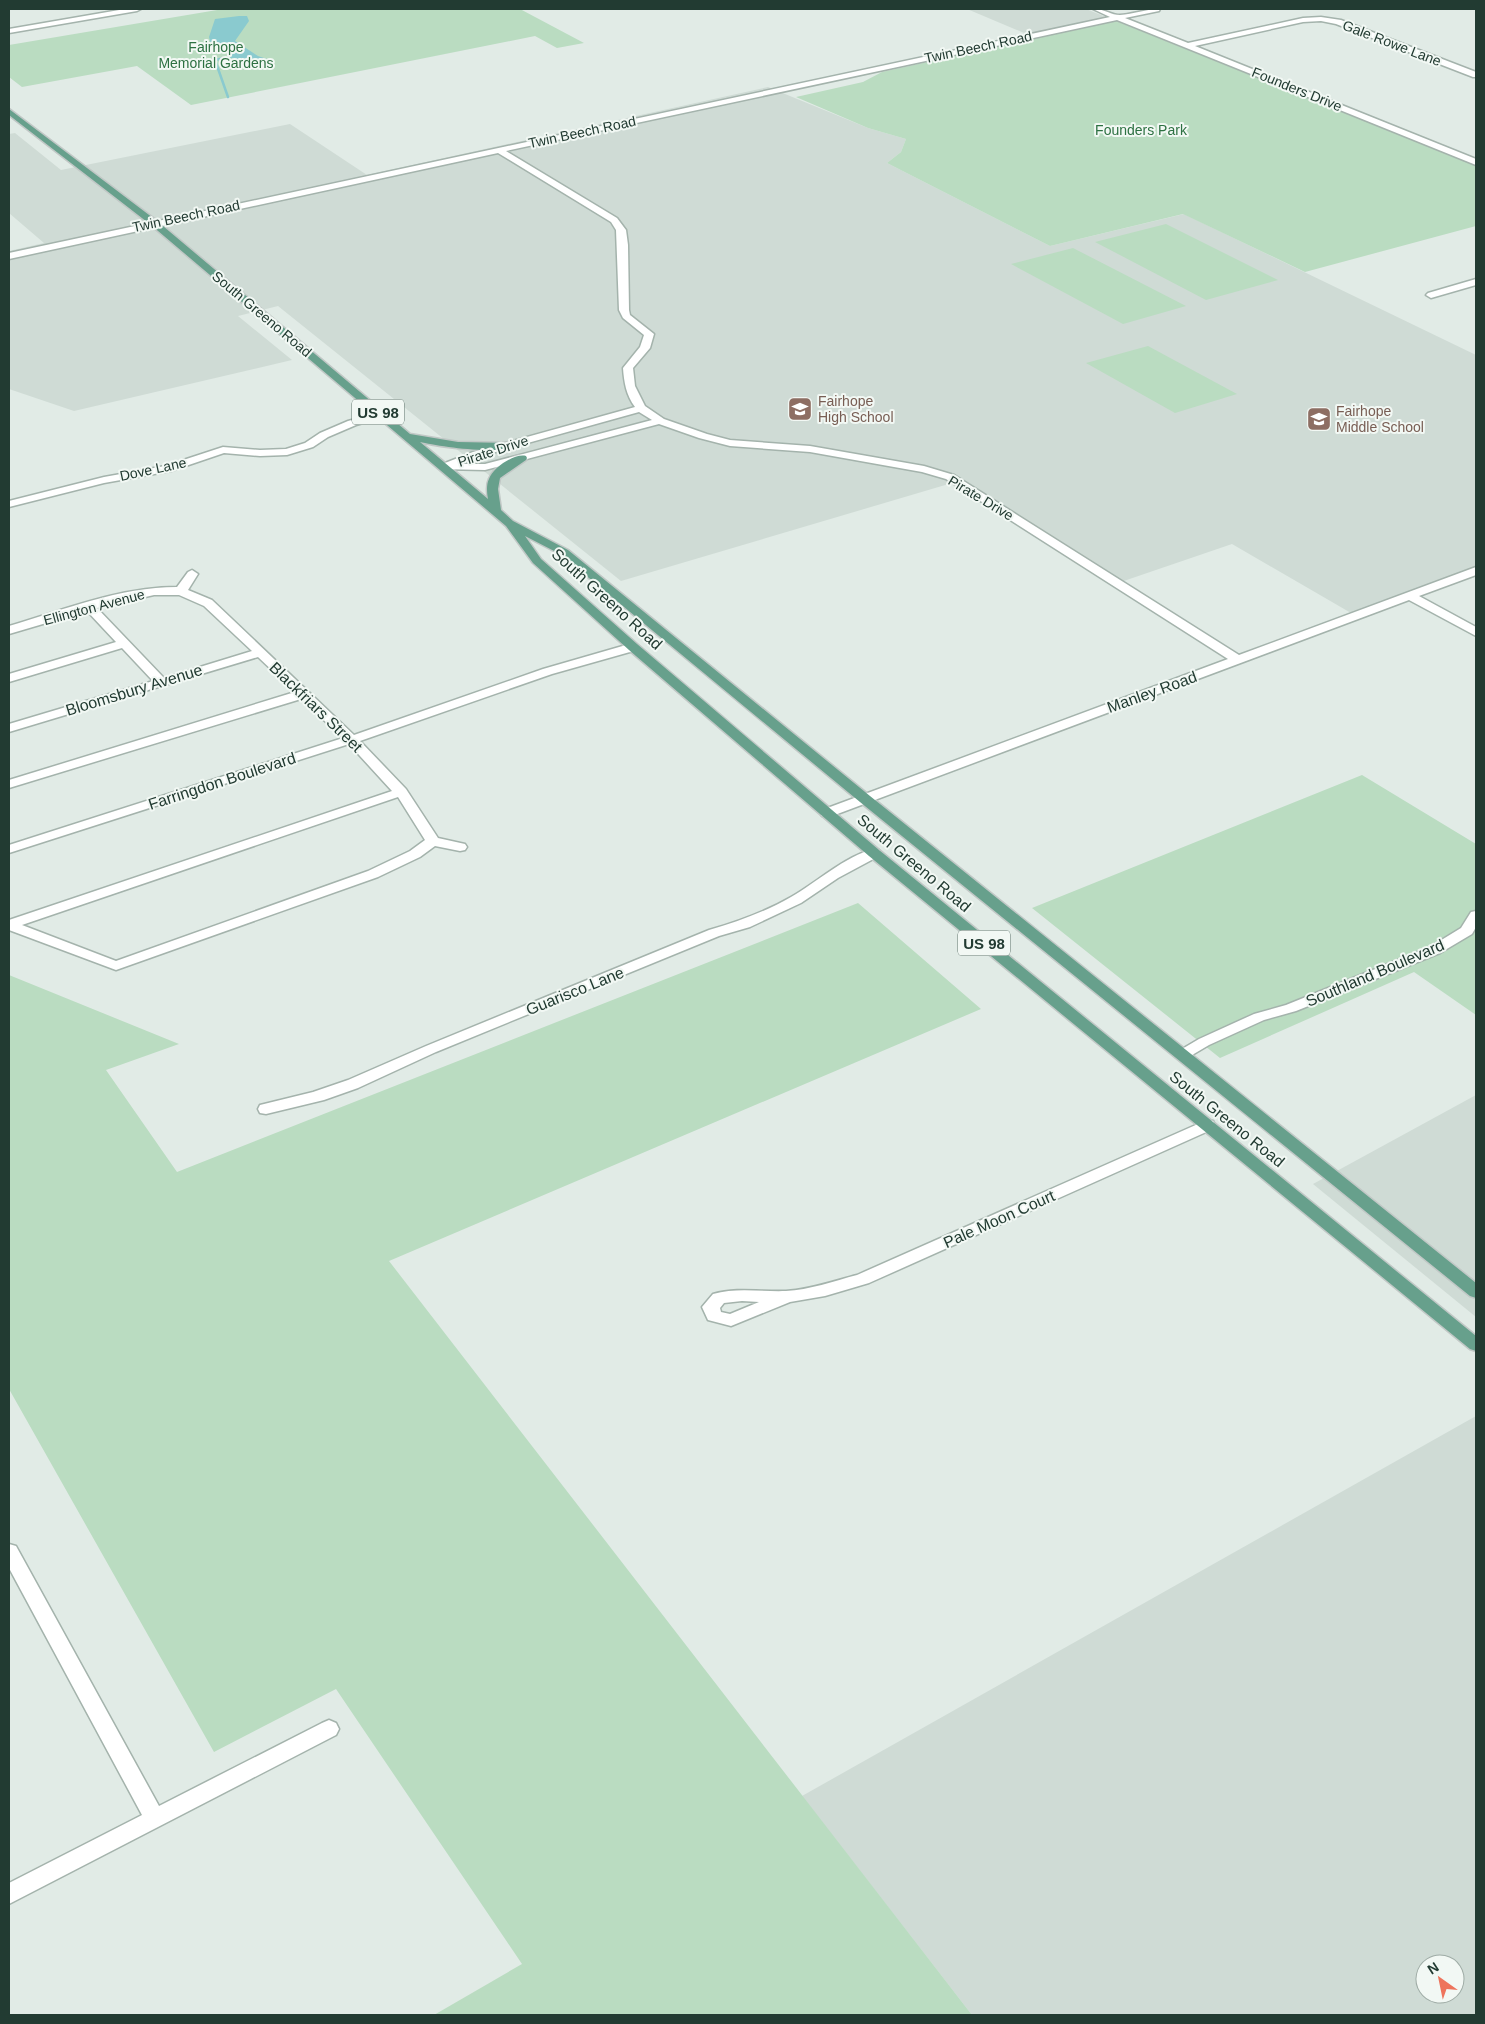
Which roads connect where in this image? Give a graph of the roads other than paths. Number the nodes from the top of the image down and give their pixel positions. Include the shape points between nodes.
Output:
1 (137, 9) edge
2 (1097, 9) edge
3 (1156, 9) edge
4 (1318, 9) edge
5 (111, 11) edge
6 (1117, 17) junction
7 (1321, 19) junction
8 (9, 32) edge
9 (1188, 45) junction
10 (1476, 74) edge
11 (9, 111) edge
12 (498, 150) junction
13 (1476, 162) edge
14 (154, 223) junction
15 (9, 256) edge
16 (1476, 282) edge
17 (1431, 295) dead end
18 (641, 408) junction
19 (381, 415) junction
20 (660, 421) junction
21 (408, 437) junction
22 (508, 445) junction
23 (522, 458) junction
24 (444, 467) junction
25 (9, 504) edge
26 (494, 510) junction
27 (509, 522) junction
28 (1476, 571) edge
29 (192, 574) dead end
30 (181, 590) junction
31 (1410, 596) junction
32 (90, 606) junction
33 (9, 630) edge
34 (1476, 632) edge
35 (124, 644) junction
36 (633, 647) junction
37 (259, 653) junction
38 (1238, 660) junction
39 (9, 678) edge
40 (161, 682) junction
41 (303, 694) junction
42 (9, 728) edge
43 (352, 739) junction
44 (9, 784) edge
45 (401, 792) junction
46 (865, 799) junction
47 (828, 813) junction
48 (433, 841) junction
49 (460, 847) dead end
50 (9, 849) edge
51 (874, 854) junction
52 (1476, 915) edge
53 (9, 925) edge
54 (1182, 1056) junction
55 (266, 1109) dead end
56 (1207, 1125) junction
57 (1476, 1292) edge
58 (787, 1297) dead end
59 (1476, 1345) edge
60 (9, 1551) edge
61 (329, 1729) dead end
62 (155, 1819) junction
63 (9, 1894) edge

1 - 5 street
2 - 6 street, Founders Drive
3 - 6 street, Twin Beech Road
4 - 7 street
5 - 8 street
6 - 9 street, Founders Drive
6 - 12 street, Twin Beech Road
7 - 9 street, Gale Rowe Lane
7 - 10 street, Gale Rowe Lane via 1338,22
9 - 13 street, Founders Drive
11 - 14 main road, South Greeno Road / US 98
12 - 14 street, Twin Beech Road
12 - 18 street, Pirate Drive via 614,220 622,230 624,310 626,316 649,334 647,345 628,368 630,386
14 - 15 street, Twin Beech Road
14 - 19 main road, South Greeno Road / US 98
16 - 17 street
18 - 20 street, Pirate Drive
18 - 22 street, Pirate Drive
19 - 21 main road, South Greeno Road / US 98
19 - 25 street, Dove Lane via 352,423 309,445 287,452 222,450 167,469 104,480
20 - 23 street, Pirate Drive
20 - 38 street, Pirate Drive via 730,443 810,449 924,469 950,478
21 - 22 main road via 482,448
21 - 24 main road, South Greeno Road / US 98
22 - 24 street, Pirate Drive
23 - 24 street, Pirate Drive via 485,467
23 - 26 main road via 493,478
24 - 26 main road, South Greeno Road / US 98
26 - 27 main road, South Greeno Road / US 98
27 - 36 main road, South Greeno Road / US 98 via 537,561
27 - 46 main road, South Greeno Road / US 98 via 564,552
28 - 31 street, Manley Road
29 - 30 street
30 - 32 street, Ellington Avenue via 154,591
30 - 37 street, Blackfriars Street via 208,603
31 - 34 street
31 - 38 street, Manley Road
32 - 33 street, Ellington Avenue
32 - 35 street
35 - 39 street
35 - 40 street
36 - 43 street, Farringdon Boulevard via 601,662
36 - 47 main road, South Greeno Road / US 98
37 - 40 street, Bloomsbury Avenue
37 - 41 street, Blackfriars Street
38 - 46 street, Manley Road
40 - 42 street, Bloomsbury Avenue
41 - 43 street, Blackfriars Street
41 - 44 street
43 - 45 street, Blackfriars Street
43 - 50 street, Farringdon Boulevard
45 - 48 street, Blackfriars Street
45 - 53 street
46 - 47 street, Manley Road
46 - 54 main road, South Greeno Road / US 98
47 - 51 main road, South Greeno Road / US 98
48 - 49 street
48 - 53 street via 415,854 373,874 116,966
51 - 55 street, Guarisco Lane via 833,875 796,900 744,924 699,939 353,1084
51 - 56 main road, South Greeno Road / US 98
52 - 54 street, Southland Boulevard via 1467,931 1435,950 1292,1008 1213,1049
54 - 57 main road, South Greeno Road / US 98
56 - 58 street, Pale Moon Court via 863,1279
56 - 59 main road, South Greeno Road / US 98
60 - 62 street
61 - 62 street
62 - 63 street

